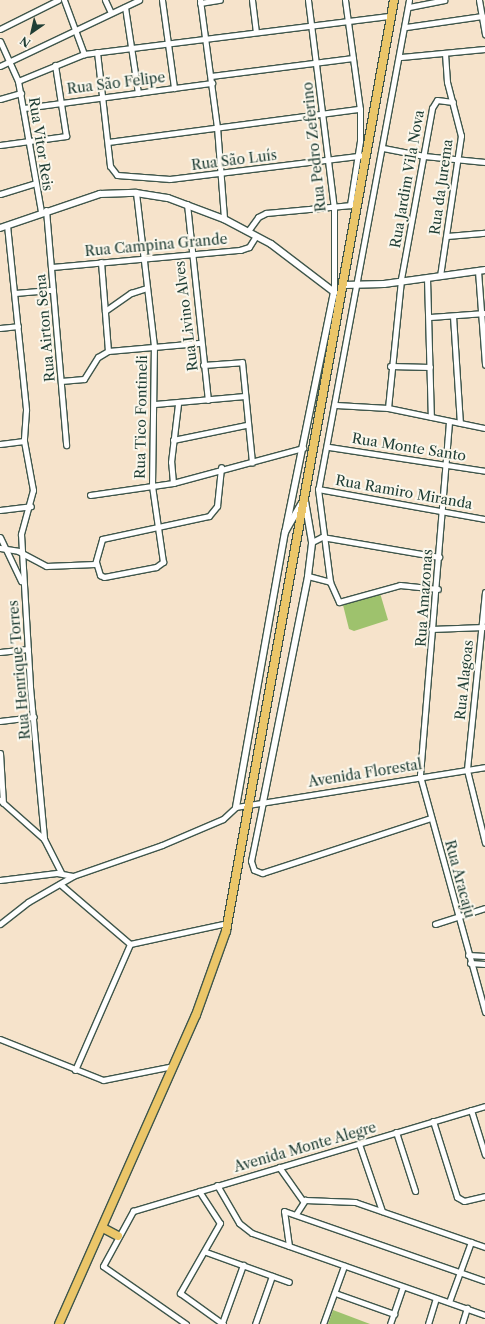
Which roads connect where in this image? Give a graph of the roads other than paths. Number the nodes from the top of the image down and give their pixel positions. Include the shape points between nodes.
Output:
1 (58, 0) edge
2 (64, 0) edge
3 (105, 0) edge
4 (139, 0) edge
5 (162, 0) edge
6 (220, 0) edge
7 (252, 0) edge
8 (308, 0) edge
9 (346, 0) edge
10 (394, 0) edge
11 (409, 0) edge
12 (444, 0) edge
13 (479, 0) edge
14 (200, 1) edge
15 (125, 7) junction
16 (409, 7) junction
17 (111, 13) junction
18 (391, 16) junction
19 (482, 16) junction
20 (348, 19) junction
21 (312, 25) junction
22 (406, 27) junction
23 (0, 29) edge
24 (77, 31) junction
25 (256, 32) junction
26 (485, 34) edge
27 (206, 39) junction
28 (0, 41) edge
29 (168, 43) junction
30 (133, 48) junction
31 (485, 49) edge
32 (97, 52) junction
33 (84, 54) junction
34 (445, 55) junction
35 (401, 57) junction
36 (353, 58) junction
37 (10, 63) junction
38 (317, 64) junction
39 (55, 65) junction
40 (0, 66) edge
41 (211, 76) junction
42 (18, 81) junction
43 (212, 83) junction
44 (174, 88) junction
45 (138, 92) junction
46 (21, 93) junction
47 (103, 97) junction
48 (0, 99) edge
49 (62, 102) junction
50 (453, 102) junction
51 (24, 108) junction
52 (360, 109) junction
53 (324, 115) junction
54 (217, 127) junction
55 (28, 140) junction
56 (108, 142) junction
57 (0, 145) edge
58 (383, 148) junction
59 (362, 156) junction
60 (424, 156) junction
61 (460, 159) junction
62 (329, 160) junction
63 (485, 162) edge
64 (222, 174) junction
65 (35, 184) junction
66 (136, 193) junction
67 (0, 194) edge
68 (186, 204) junction
69 (354, 204) junction
70 (334, 208) junction
71 (43, 210) junction
72 (224, 219) junction
73 (7, 225) junction
74 (0, 228) edge
75 (248, 231) junction
76 (485, 233) edge
77 (256, 236) junction
78 (447, 236) junction
79 (190, 254) junction
80 (144, 257) junction
81 (101, 262) junction
82 (52, 267) junction
83 (485, 270) edge
84 (478, 271) junction
85 (440, 276) junction
86 (427, 278) junction
87 (401, 279) junction
88 (357, 283) junction
89 (344, 285) junction
90 (146, 288) junction
91 (53, 290) junction
92 (334, 292) junction
93 (15, 293) junction
94 (341, 296) junction
95 (105, 311) junction
96 (482, 313) edge
97 (453, 316) junction
98 (430, 317) junction
99 (18, 326) junction
100 (0, 328) edge
101 (199, 343) junction
102 (154, 346) junction
103 (108, 351) junction
104 (203, 365) junction
105 (485, 365) edge
106 (390, 366) junction
107 (430, 367) junction
108 (61, 381) junction
109 (245, 396) junction
110 (208, 400) junction
111 (155, 404) junction
112 (178, 404) junction
113 (336, 405) junction
114 (388, 408) junction
115 (431, 417) junction
116 (449, 422) junction
117 (460, 423) junction
118 (246, 426) junction
119 (485, 428) edge
120 (173, 440) junction
121 (24, 441) junction
122 (0, 444) edge
123 (66, 444) dead end
124 (328, 447) junction
125 (303, 448) junction
126 (252, 463) junction
127 (444, 463) junction
128 (221, 468) junction
129 (485, 471) edge
130 (173, 483) junction
131 (152, 486) junction
132 (318, 490) junction
133 (90, 495) dead end
134 (305, 497) junction
135 (31, 506) junction
136 (0, 510) edge
137 (442, 510) junction
138 (485, 519) edge
139 (156, 527) junction
140 (285, 532) junction
141 (0, 537) edge
142 (322, 537) junction
143 (312, 542) junction
144 (2, 548) edge
145 (24, 554) junction
146 (439, 557) junction
147 (96, 562) junction
148 (308, 576) junction
149 (22, 582) junction
150 (330, 582) junction
151 (438, 589) junction
152 (485, 592) edge
153 (483, 627) edge
154 (431, 629) junction
155 (28, 649) junction
156 (0, 652) edge
157 (34, 717) junction
158 (0, 721) edge
159 (0, 753) edge
160 (485, 767) edge
161 (467, 770) junction
162 (420, 776) junction
163 (1, 801) edge
164 (263, 802) junction
165 (250, 805) junction
166 (236, 807) junction
167 (430, 818) junction
168 (44, 839) junction
169 (485, 843) edge
170 (61, 874) junction
171 (73, 876) junction
172 (0, 880) edge
173 (60, 884) junction
174 (485, 908) edge
175 (458, 916) junction
176 (227, 923) junction
177 (0, 924) edge
178 (435, 924) dead end
179 (130, 944) junction
180 (468, 955) junction
181 (485, 956) edge
182 (470, 963) junction
183 (485, 964) edge
184 (485, 1012) edge
185 (0, 1039) edge
186 (173, 1066) junction
187 (75, 1070) junction
188 (485, 1106) edge
189 (471, 1110) junction
190 (433, 1121) junction
191 (396, 1132) junction
192 (359, 1144) junction
193 (485, 1155) edge
194 (279, 1167) junction
195 (217, 1185) junction
196 (199, 1191) junction
197 (415, 1191) dead end
198 (485, 1196) edge
199 (302, 1201) junction
200 (382, 1211) junction
201 (296, 1214) junction
202 (103, 1228) junction
203 (118, 1236) junction
204 (471, 1242) junction
205 (289, 1246) junction
206 (485, 1247) edge
207 (206, 1252) junction
208 (243, 1265) junction
209 (344, 1266) junction
210 (460, 1272) junction
211 (272, 1276) junction
212 (485, 1281) edge
213 (289, 1282) dead end
214 (403, 1287) junction
215 (335, 1293) junction
216 (436, 1298) junction
217 (449, 1302) junction
218 (467, 1308) junction
219 (394, 1314) junction
220 (485, 1315) edge
221 (59, 1324) edge
222 (186, 1324) edge
223 (223, 1324) edge
224 (255, 1324) edge
225 (324, 1324) edge
226 (390, 1324) edge
227 (428, 1324) edge
228 (462, 1324) edge

1 - 23 street
2 - 24 street
3 - 17 street
4 - 15 street
5 - 29 street
6 - 14 street
7 - 25 street
8 - 21 street, Rua Pedro Zeferino
9 - 20 street
10 - 18 highway
11 - 16 street
12 - 16 street
13 - 19 street
14 - 27 street
15 - 17 street
15 - 30 street
16 - 22 street
17 - 24 street
18 - 20 street
18 - 59 highway
19 - 22 street
19 - 26 street
20 - 21 street
20 - 36 street
21 - 25 street
21 - 38 street, Rua Pedro Zeferino
22 - 35 street
24 - 33 street
24 - 37 street
25 - 27 street
27 - 29 street
27 - 41 street
28 - 37 street, Rua Vitor Reis
29 - 30 street
29 - 44 street
30 - 32 street
30 - 45 street
31 - 34 street
32 - 33 street
32 - 47 street
33 - 39 street
34 - 35 street
34 - 50 street, Rua da Jurema
35 - 58 street
36 - 38 street
36 - 52 street
37 - 40 street
37 - 42 street, Rua Vitor Reis
38 - 41 street
38 - 53 street, Rua Pedro Zeferino
39 - 42 street
39 - 49 street
41 - 43 street
42 - 46 street, Rua Vitor Reis
43 - 44 street, Rua São Felipe
43 - 54 street
44 - 45 street, Rua São Felipe
45 - 47 street, Rua São Felipe
46 - 48 street
46 - 51 street, Rua Vitor Reis
47 - 49 street, Rua São Felipe
47 - 56 street
49 - 51 street, Rua São Felipe
49 - 55 street via 68,134 62,139
50 - 60 street, Rua Jardim Vila Nova via 437,100 433,105
50 - 61 street, Rua da Jurema via 461,125
51 - 55 street, Rua Vitor Reis
52 - 53 street
52 - 59 street
53 - 54 street
53 - 62 street, Rua Pedro Zeferino
54 - 56 street
54 - 64 street
55 - 57 street
55 - 65 street, Rua Vitor Reis
56 - 64 street, Rua São Luís via 110,166 115,174 140,180
58 - 60 street
58 - 88 street
59 - 62 street, Rua São Luís
59 - 69 highway
60 - 61 street
60 - 87 street, Rua Jardim Vila Nova
61 - 63 street
61 - 78 street, Rua da Jurema
62 - 64 street, Rua São Luís
62 - 70 street, Rua Pedro Zeferino
64 - 72 street
65 - 67 street
65 - 71 street, Rua Vitor Reis
66 - 68 street
66 - 71 street via 95,195
66 - 80 street, Rua Tico Fontineli
68 - 72 street
68 - 79 street, Rua Livino Alves
69 - 70 street
69 - 89 highway
70 - 75 street via 266,213 258,217
70 - 92 street, Rua Pedro Zeferino
71 - 73 street
71 - 82 street, Rua Airton Sena
72 - 75 street
73 - 74 street
73 - 93 street, Rua Henrique Torres
75 - 77 street
76 - 78 street
77 - 79 street, Rua Campina Grande via 244,249
77 - 92 street
78 - 85 street, Rua da Jurema
79 - 80 street, Rua Campina Grande
79 - 101 street, Rua Livino Alves
80 - 81 street, Rua Campina Grande
80 - 90 street, Rua Tico Fontineli
81 - 82 street, Rua Campina Grande
81 - 95 street
82 - 91 street, Rua Airton Sena
83 - 84 street
84 - 85 street
84 - 96 street
85 - 86 street
86 - 87 street
86 - 98 street
87 - 88 street via 384,284
87 - 106 street, Rua Jardim Vila Nova
88 - 89 street
88 - 113 street
89 - 94 highway
90 - 95 street via 131,293
90 - 102 street, Rua Tico Fontineli
91 - 93 street
91 - 108 street, Rua Airton Sena
92 - 94 street
92 - 125 street
93 - 99 street, Rua Henrique Torres
94 - 134 highway
95 - 103 street
96 - 97 street
96 - 105 street
97 - 98 street
97 - 117 street
98 - 107 street
99 - 100 street
99 - 121 street, Rua Henrique Torres via 26,416
101 - 102 street
101 - 104 street, Rua Livino Alves
102 - 103 street
102 - 111 street, Rua Tico Fontineli
103 - 108 street via 98,357 84,380
104 - 109 street via 242,362
104 - 110 street, Rua Livino Alves
106 - 107 street
106 - 114 street, Rua Jardim Vila Nova
107 - 115 street
108 - 123 street, Rua Airton Sena
109 - 110 street
109 - 118 street
110 - 112 street
111 - 112 street
111 - 131 street, Rua Tico Fontineli
112 - 120 street
113 - 114 street
113 - 124 street
114 - 115 street
115 - 116 street
116 - 117 street
116 - 127 street, Rua Amazonas
117 - 119 street
118 - 120 street
118 - 126 street
120 - 130 street
121 - 122 street
121 - 135 street, Rua Henrique Torres via 33,490
124 - 127 street, Rua Monte Santo
124 - 132 street
125 - 126 street
125 - 140 street
126 - 128 street via 236,468
127 - 129 street, Rua Monte Santo
127 - 137 street, Rua Amazonas
128 - 130 street
128 - 139 street via 219,497 212,514
130 - 131 street
131 - 133 street
131 - 139 street, Rua Tico Fontineli
132 - 137 street, Rua Ramiro Miranda
132 - 142 street
134 - 140 street
134 - 143 street
134 - 165 highway
135 - 136 street
135 - 145 street, Rua Henrique Torres via 22,527
137 - 138 street, Rua Ramiro Miranda
137 - 146 street, Rua Amazonas
139 - 147 street via 102,539
139 - 147 street, Rua Tico Fontineli via 163,558 160,566 104,577 100,575
140 - 166 street
141 - 144 street
142 - 143 street
142 - 146 street
142 - 150 street
143 - 148 street
144 - 145 street
144 - 149 street
145 - 147 street via 46,566
145 - 149 street, Rua Henrique Torres
146 - 151 street, Rua Amazonas
148 - 150 street
148 - 164 street
149 - 155 street, Rua Henrique Torres
150 - 151 street via 339,602 400,585
151 - 154 street, Rua Amazonas
152 - 153 street, Rua Alagoas
153 - 154 street
153 - 161 street, Rua Alagoas
154 - 162 street, Rua Amazonas via 432,664
155 - 156 street
155 - 157 street, Rua Henrique Torres
157 - 158 street
157 - 168 street, Rua Henrique Torres
159 - 163 street
160 - 161 street, Avenida Florestal
161 - 162 street, Avenida Florestal
161 - 169 street, Rua Alagoas
162 - 164 street, Avenida Florestal
162 - 167 street, Rua Aracaju
163 - 168 street
164 - 165 street, Avenida Florestal
164 - 167 street via 251,861 254,870 262,873
165 - 166 street, Avenida Florestal
165 - 176 highway
166 - 171 street via 224,819 162,845
167 - 175 street, Rua Aracaju
168 - 170 street, Rua Henrique Torres
170 - 171 street
170 - 172 street
171 - 173 street
173 - 177 street via 23,905
173 - 179 street
174 - 175 street
175 - 178 street
175 - 180 street, Rua Aracaju
176 - 179 street
176 - 186 highway via 203,999
179 - 187 street
180 - 181 street
180 - 182 street, Rua Aracaju
182 - 183 street
182 - 184 street, Rua Aracaju
185 - 187 street
186 - 187 street via 108,1080
186 - 202 highway
188 - 189 street, Avenida Monte Alegre
189 - 190 street, Avenida Monte Alegre
189 - 193 street
190 - 191 street, Avenida Monte Alegre
190 - 198 street via 458,1197 464,1201
191 - 192 street, Avenida Monte Alegre
191 - 197 street
192 - 194 street, Avenida Monte Alegre
192 - 200 street
194 - 195 street, Avenida Monte Alegre
194 - 199 street
195 - 196 street, Avenida Monte Alegre
195 - 205 street via 242,1226
196 - 203 street, Avenida Monte Alegre via 133,1211
196 - 207 street via 220,1223
199 - 200 street via 347,1201
199 - 201 street
200 - 204 street
201 - 205 street via 284,1211 282,1214
201 - 210 street
202 - 203 highway
202 - 221 highway
203 - 222 street via 103,1266
204 - 206 street
204 - 210 street
205 - 209 street
207 - 208 street
207 - 223 street via 180,1293
208 - 211 street
208 - 223 street
209 - 214 street
209 - 215 street
210 - 212 street
210 - 217 street
211 - 213 street
211 - 224 street
214 - 216 street
214 - 219 street
215 - 219 street
215 - 225 street
216 - 217 street
216 - 227 street
217 - 218 street
218 - 220 street
218 - 228 street
219 - 226 street

